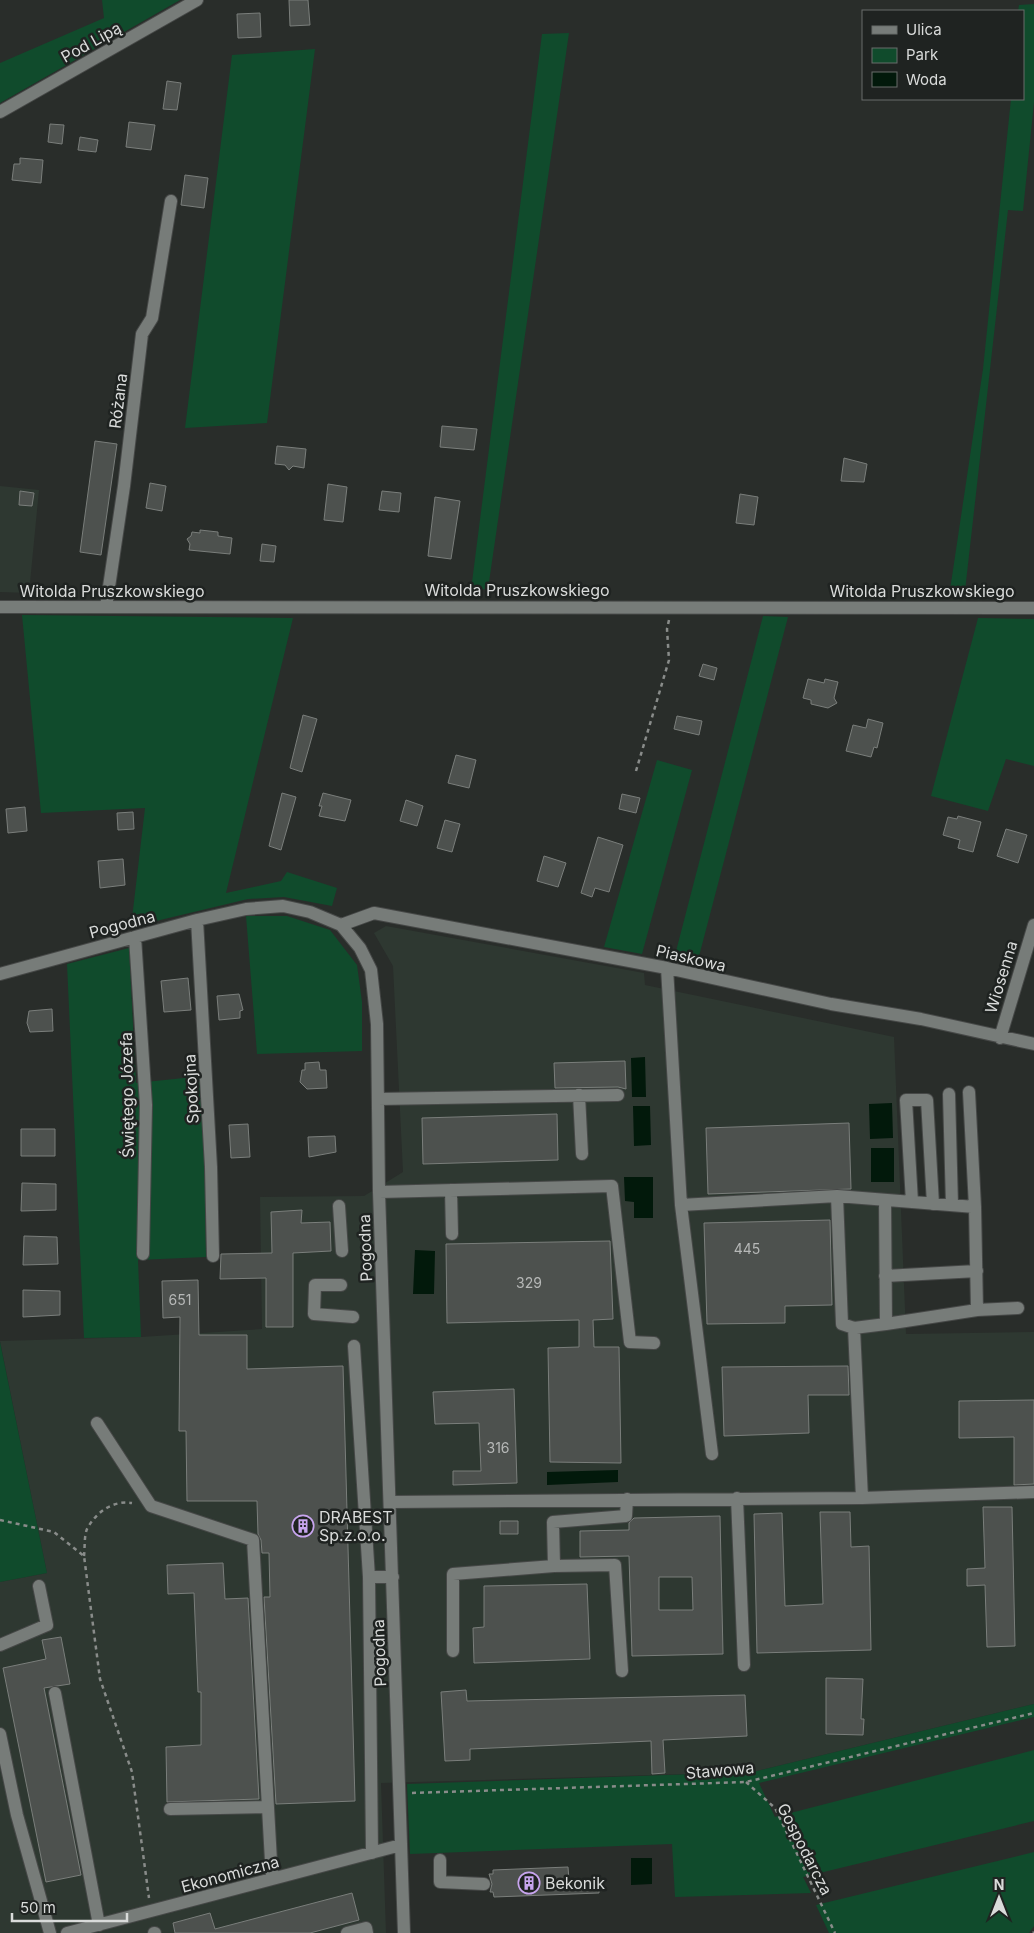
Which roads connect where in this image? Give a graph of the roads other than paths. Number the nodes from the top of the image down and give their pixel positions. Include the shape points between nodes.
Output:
1 (197, 0) edge
2 (0, 112) edge
3 (170, 201) dead end
4 (0, 607) edge
5 (106, 607) junction
6 (1034, 608) edge
7 (197, 920) junction
8 (341, 925) junction
9 (1034, 925) edge
10 (135, 937) junction
11 (667, 968) junction
12 (0, 974) edge
13 (1000, 1038) junction
14 (1034, 1044) edge
15 (969, 1092) dead end
16 (948, 1094) dead end
17 (579, 1095) junction
18 (618, 1095) dead end
19 (378, 1099) junction
20 (582, 1154) dead end
21 (451, 1190) junction
22 (379, 1192) junction
23 (837, 1196) junction
24 (885, 1200) junction
25 (912, 1202) junction
26 (933, 1204) junction
27 (681, 1205) junction
28 (952, 1205) junction
29 (339, 1206) dead end
30 (975, 1207) junction
31 (452, 1234) dead end
32 (342, 1251) dead end
33 (143, 1254) dead end
34 (213, 1256) dead end
35 (976, 1272) junction
36 (885, 1276) junction
37 (341, 1285) dead end
38 (1018, 1308) dead end
39 (977, 1310) junction
40 (353, 1317) dead end
41 (886, 1324) junction
42 (854, 1328) junction
43 (654, 1343) dead end
44 (354, 1346) dead end
45 (97, 1423) dead end
46 (712, 1454) dead end
47 (1034, 1492) edge
48 (737, 1498) junction
49 (862, 1498) junction
50 (627, 1499) junction
51 (391, 1502) junction
52 (554, 1566) junction
53 (368, 1577) junction
54 (393, 1577) junction
55 (39, 1586) dead end
56 (0, 1645) edge
57 (453, 1651) dead end
58 (744, 1666) dead end
59 (622, 1671) dead end
60 (54, 1693) dead end
61 (0, 1734) edge
62 (266, 1807) junction
63 (170, 1809) dead end
64 (401, 1845) junction
65 (372, 1852) junction
66 (440, 1860) dead end
67 (272, 1879) junction
68 (484, 1884) dead end
69 (99, 1925) junction
70 (50, 1933) edge
71 (67, 1933) edge
72 (347, 1933) edge
73 (367, 1933) edge
74 (404, 1933) edge

1 - 2 street, Pod Lipą
3 - 5 street, Różana via 152,318 142,334
4 - 5 street, Witolda Pruszkowskiego
5 - 6 street, Witolda Pruszkowskiego
7 - 8 street, Pogodna via 246,909 283,906 310,912
7 - 10 street, Pogodna
7 - 34 street, Spokojna
8 - 11 street, Piaskowa via 374,914
8 - 19 street, Pogodna via 360,948 371,970 377,1024
9 - 13 street, Wiosenna
10 - 12 street, Pogodna
10 - 33 street, Świętego Józefa via 146,1105
11 - 13 street, Piaskowa
11 - 27 street
13 - 14 street, Piaskowa
15 - 30 street
16 - 28 street
17 - 18 street
17 - 19 street
17 - 20 street
19 - 22 street, Pogodna
21 - 22 street
21 - 31 street
21 - 43 street via 612,1186 630,1342
22 - 51 street, Pogodna
23 - 24 street
23 - 27 street
23 - 42 street via 842,1324
24 - 25 street
24 - 36 street
25 - 26 street
25 - 26 street via 906,1100 928,1100
26 - 28 street
27 - 46 street
28 - 30 street
29 - 32 street
30 - 35 street
35 - 36 street
35 - 39 street
36 - 41 street
37 - 40 street via 316,1285 314,1314
38 - 39 street
39 - 41 street
41 - 42 street
42 - 49 street
44 - 53 street
45 - 62 street via 151,1506 253,1540
47 - 49 street
48 - 49 street
48 - 50 street
48 - 58 street
50 - 51 street
50 - 52 street via 626,1516 553,1522
51 - 54 street, Pogodna
52 - 57 street via 453,1574
52 - 59 street via 616,1565
53 - 54 street
53 - 65 street
54 - 64 street, Pogodna
55 - 56 street via 48,1625
60 - 69 street
61 - 70 street via 17,1815
62 - 63 street
62 - 67 street
64 - 65 street, Ekonomiczna
64 - 74 street, Pogodna
65 - 67 street, Ekonomiczna
66 - 68 street via 440,1882
67 - 69 street, Ekonomiczna
69 - 71 street, Ekonomiczna
72 - 73 street via 366,1928

